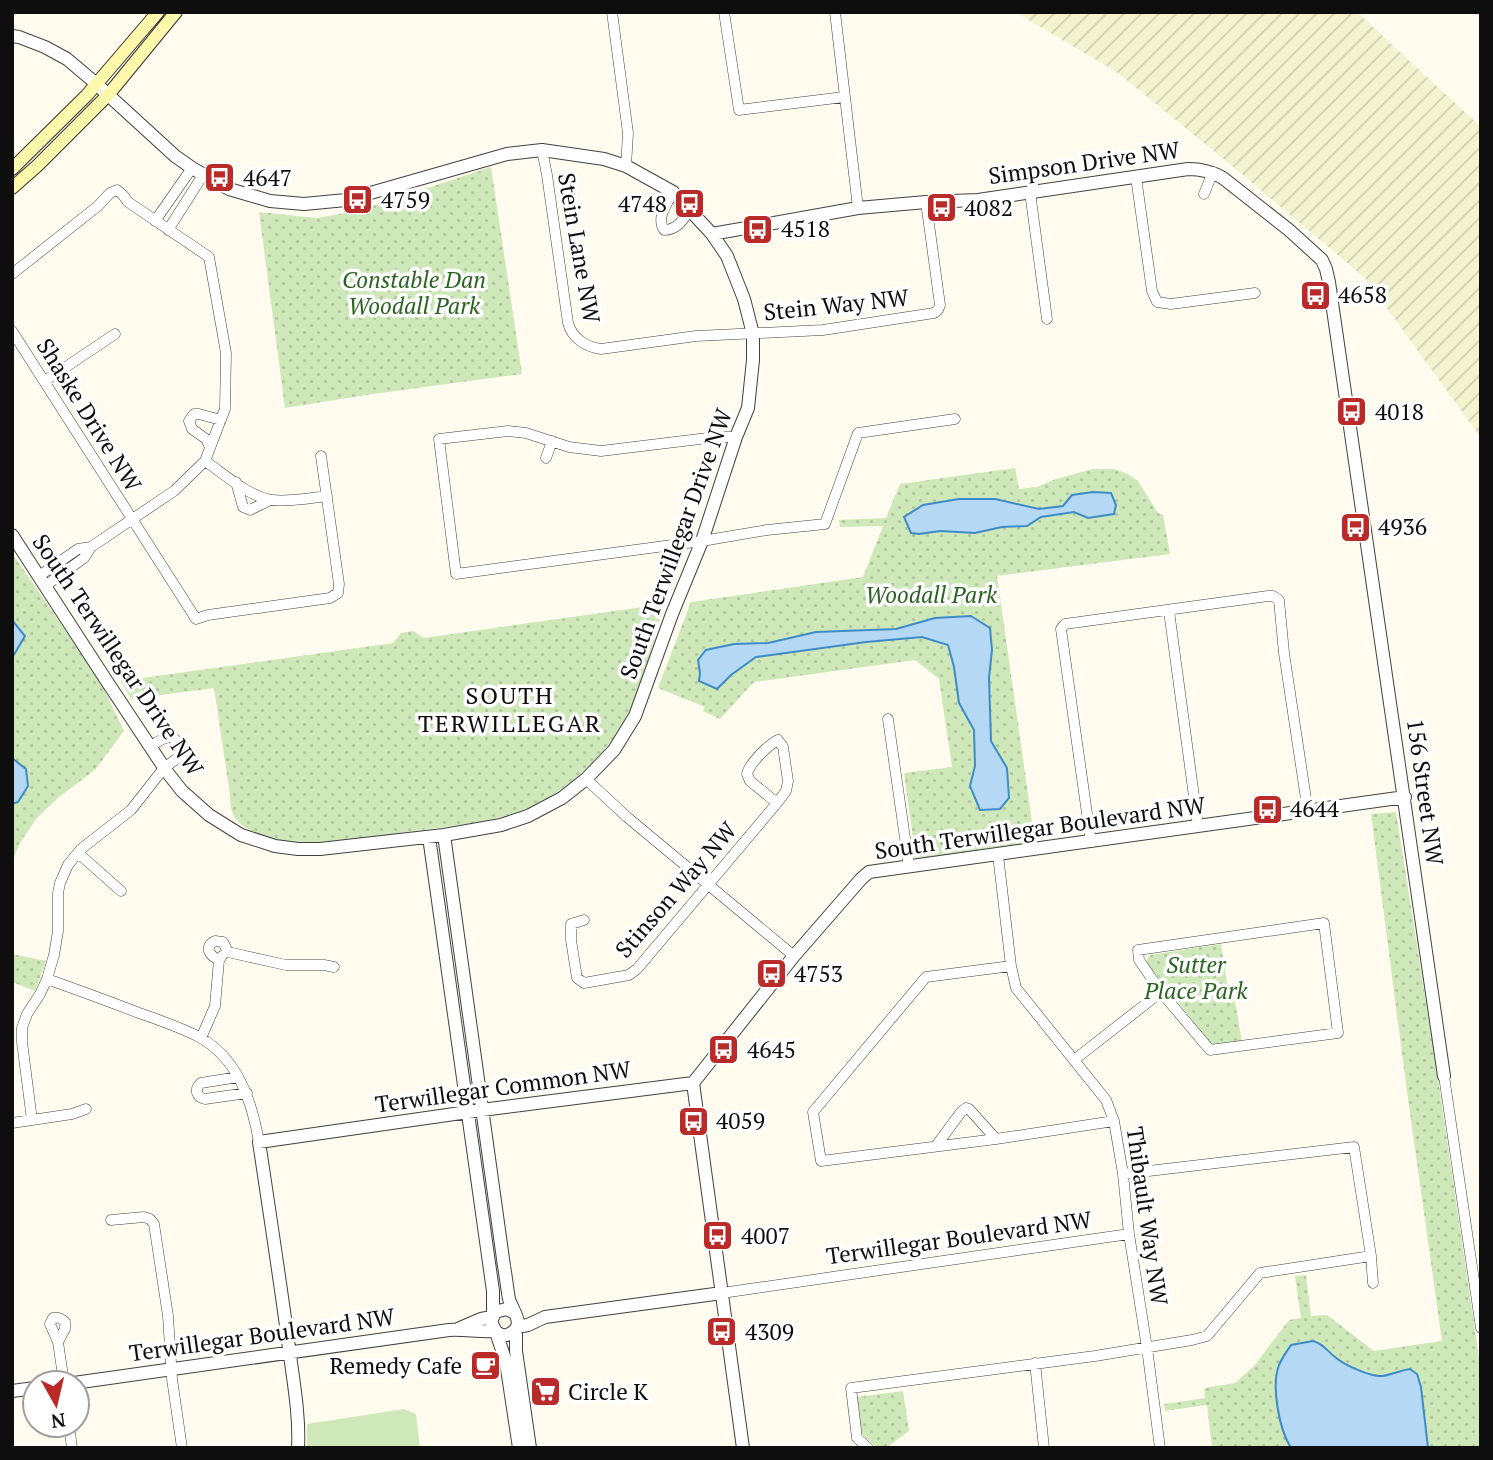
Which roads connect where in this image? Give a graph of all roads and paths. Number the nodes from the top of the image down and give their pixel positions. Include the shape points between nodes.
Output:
1 (158, 12) edge
2 (176, 12) edge
3 (612, 12) edge
4 (724, 12) edge
5 (835, 12) edge
6 (12, 36) edge
7 (97, 85) junction
8 (108, 95) junction
9 (844, 97) junction
10 (542, 150) junction
11 (626, 166) junction
12 (192, 167) junction
13 (12, 169) edge
14 (1213, 172) junction
15 (203, 175) junction
16 (1136, 177) junction
17 (12, 188) edge
18 (673, 192) junction
19 (1030, 192) junction
20 (1204, 194) dead end
21 (926, 202) junction
22 (858, 208) junction
23 (690, 210) junction
24 (155, 221) junction
25 (168, 230) junction
26 (712, 234) junction
27 (1324, 263) joint
28 (12, 274) edge
29 (1255, 293) dead end
30 (1047, 319) dead end
31 (12, 331) edge
32 (115, 334) dead end
33 (754, 334) junction
34 (46, 381) junction
35 (954, 419) dead end
36 (220, 420) junction
37 (736, 437) junction
38 (552, 441) junction
39 (210, 447) junction
40 (321, 456) dead end
41 (546, 458) dead end
42 (205, 461) junction
43 (236, 482) junction
44 (327, 496) junction
45 (270, 500) junction
46 (132, 519) junction
47 (12, 535) edge
48 (702, 541) junction
49 (42, 581) junction
50 (1169, 611) junction
51 (888, 719) dead end
52 (151, 747) junction
53 (164, 768) junction
54 (586, 779) junction
55 (1405, 797) junction
56 (776, 803) junction
57 (1308, 812) junction
58 (1198, 826) junction
59 (444, 835) junction
60 (429, 837) junction
61 (1091, 842) junction
62 (78, 853) junction
63 (998, 855) junction
64 (909, 866) junction
65 (708, 885) junction
66 (121, 891) dead end
67 (583, 920) dead end
68 (228, 952) junction
69 (794, 956) junction
70 (219, 960) junction
71 (1011, 966) junction
72 (334, 967) dead end
73 (47, 979) junction
74 (1161, 992) junction
75 (201, 1038) junction
76 (1074, 1060) junction
77 (238, 1076) junction
78 (1444, 1076) joint
79 (693, 1083) junction
80 (247, 1093) junction
81 (86, 1109) dead end
82 (482, 1110) junction
83 (467, 1112) junction
84 (33, 1120) junction
85 (1114, 1121) junction
86 (12, 1123) edge
87 (996, 1139) junction
88 (259, 1142) junction
89 (936, 1146) junction
90 (1123, 1174) junction
91 (111, 1220) dead end
92 (1129, 1234) junction
93 (1371, 1256) junction
94 (1373, 1283) dead end
95 (722, 1293) junction
96 (515, 1321) junction
97 (494, 1324) junction
98 (1481, 1328) edge
99 (58, 1342) dead end
100 (1147, 1348) junction
101 (289, 1352) junction
102 (1035, 1363) junction
103 (62, 1369) edge
104 (171, 1370) junction
105 (91, 1381) edge
106 (182, 1448) edge
107 (298, 1448) edge
108 (519, 1448) edge
109 (530, 1448) edge
110 (743, 1448) edge
111 (868, 1448) edge
112 (1044, 1448) edge
113 (1160, 1448) edge

1 - 7 main road
2 - 8 main road
3 - 11 street via 628,133
4 - 9 street via 739,110
5 - 9 street
6 - 7 street, South Terwillegar Drive NW via 67,59
7 - 8 street, South Terwillegar Drive NW
7 - 13 main road
8 - 12 street, South Terwillegar Drive NW
8 - 17 main road
9 - 22 street
10 - 11 street, South Terwillegar Drive NW
10 - 15 street, South Terwillegar Drive NW via 507,154 354,198 317,204 259,199
10 - 33 street, Stein Lane NW via 568,323 574,337 601,349 696,336
11 - 18 street, South Terwillegar Drive NW
12 - 15 street, South Terwillegar Drive NW
12 - 24 street
14 - 16 street, Simpson Drive NW via 1195,169
14 - 20 street, Simpson Drive NW
14 - 27 street, Simpson Drive NW
15 - 25 street
16 - 19 street, Simpson Drive NW
16 - 29 street via 1157,302
18 - 23 street, South Terwillegar Drive NW
18 - 23 street via 661,215 664,230 680,225
19 - 21 street, Simpson Drive NW
19 - 30 street
21 - 22 street, Simpson Drive NW
21 - 33 street, Stein Way NW via 939,310 823,330
22 - 26 street, Simpson Drive NW
23 - 26 street, South Terwillegar Drive NW
24 - 25 street, Shaske Drive NW
24 - 28 street, Shaske Drive NW via 117,190
25 - 36 street, Shaske Drive NW via 209,257 226,354 225,409
26 - 33 street, South Terwillegar Drive NW via 727,256
27 - 55 street, 156 Street NW
31 - 34 street, Shaske Drive NW
32 - 34 street
33 - 37 street, South Terwillegar Drive NW via 748,408
34 - 46 street, Shaske Drive NW
35 - 48 street via 858,433 825,524
36 - 39 street, Shaske Drive NW
36 - 39 street via 194,414 189,421
37 - 38 street via 601,451
37 - 48 street, South Terwillegar Drive NW
38 - 41 street
38 - 48 street via 508,430 439,439 456,574
39 - 42 street, Shaske Drive NW
40 - 44 street
42 - 43 street
42 - 46 street, Shaske Drive NW via 174,491
43 - 45 street
43 - 45 street via 243,507 250,510
44 - 45 street
44 - 46 street via 340,584 335,596 196,619
46 - 49 street, Shaske Drive NW via 90,547 84,558
47 - 49 street, South Terwillegar Drive NW
48 - 54 street, South Terwillegar Drive NW via 635,716 614,750
49 - 52 street, South Terwillegar Drive NW
50 - 57 street via 1268,596 1279,600
50 - 58 street
50 - 61 street via 1065,624 1060,629
51 - 64 street
52 - 53 street, South Terwillegar Drive NW
52 - 53 street via 167,737 177,740 179,757
53 - 60 street, South Terwillegar Drive NW via 209,816 241,835 275,846 320,849
53 - 62 street via 131,810
54 - 59 street, South Terwillegar Drive NW via 528,816
54 - 65 street
55 - 57 street, South Terwillegar Boulevard NW
55 - 78 street, 156 Street NW
56 - 56 street, Stinson Way NW via 788,781 778,740 747,774
56 - 65 street, Stinson Way NW
57 - 58 street, South Terwillegar Boulevard NW
58 - 61 street, South Terwillegar Boulevard NW
59 - 60 street, South Terwillegar Drive NW
59 - 82 street
60 - 83 street
61 - 63 street, South Terwillegar Boulevard NW
62 - 66 street
62 - 73 street via 60,883 58,931
63 - 64 street, South Terwillegar Boulevard NW
63 - 71 street, Thibault Way NW
64 - 69 street, South Terwillegar Boulevard NW via 864,875
65 - 67 street, Stinson Way NW via 629,975 584,983 577,978 571,924
65 - 69 street
68 - 70 street
68 - 70 street via 219,941 212,943 209,954
68 - 72 street via 286,965
69 - 79 street, South Terwillegar Boulevard NW
70 - 75 street via 215,1006
71 - 76 street, Thibault Way NW via 1016,988
71 - 89 street via 926,977 813,1112 821,1161
73 - 75 street
73 - 84 street via 22,1028
74 - 74 street via 1139,960 1138,950 1324,923 1338,1033 1210,1050
74 - 76 street
75 - 77 street
76 - 85 street, Thibault Way NW via 1106,1100
77 - 80 street
77 - 80 street via 201,1083 197,1094 205,1099
78 - 98 street, 156 Street NW
79 - 82 street, Terwillegar Common NW
79 - 95 street
80 - 88 street
81 - 84 street
82 - 83 street, Terwillegar Common NW
82 - 96 street
83 - 88 street, Terwillegar Common NW
83 - 97 street
84 - 86 street
85 - 87 street
85 - 90 street, Thibault Way NW
87 - 89 street
87 - 89 street via 966,1108
88 - 101 street
90 - 92 street, Thibault Way NW
90 - 93 street via 1354,1147
91 - 104 street via 144,1217 154,1224
92 - 95 street, Terwillegar Boulevard NW
92 - 100 street, Thibault Way NW
93 - 94 street
93 - 100 street via 1264,1271 1207,1336
95 - 96 street, Terwillegar Boulevard NW via 545,1317 528,1325
95 - 110 street
96 - 97 street via 506,1335
96 - 97 street via 506,1308
96 - 109 street
97 - 101 street, Terwillegar Boulevard NW via 483,1332 456,1329
97 - 108 street via 505,1356
99 - 103 street
100 - 102 street
100 - 113 street, Thibault Way NW
101 - 104 street, Terwillegar Boulevard NW
101 - 107 street
102 - 111 street via 851,1388 857,1438
102 - 112 street
104 - 105 street, Terwillegar Boulevard NW
104 - 106 street

